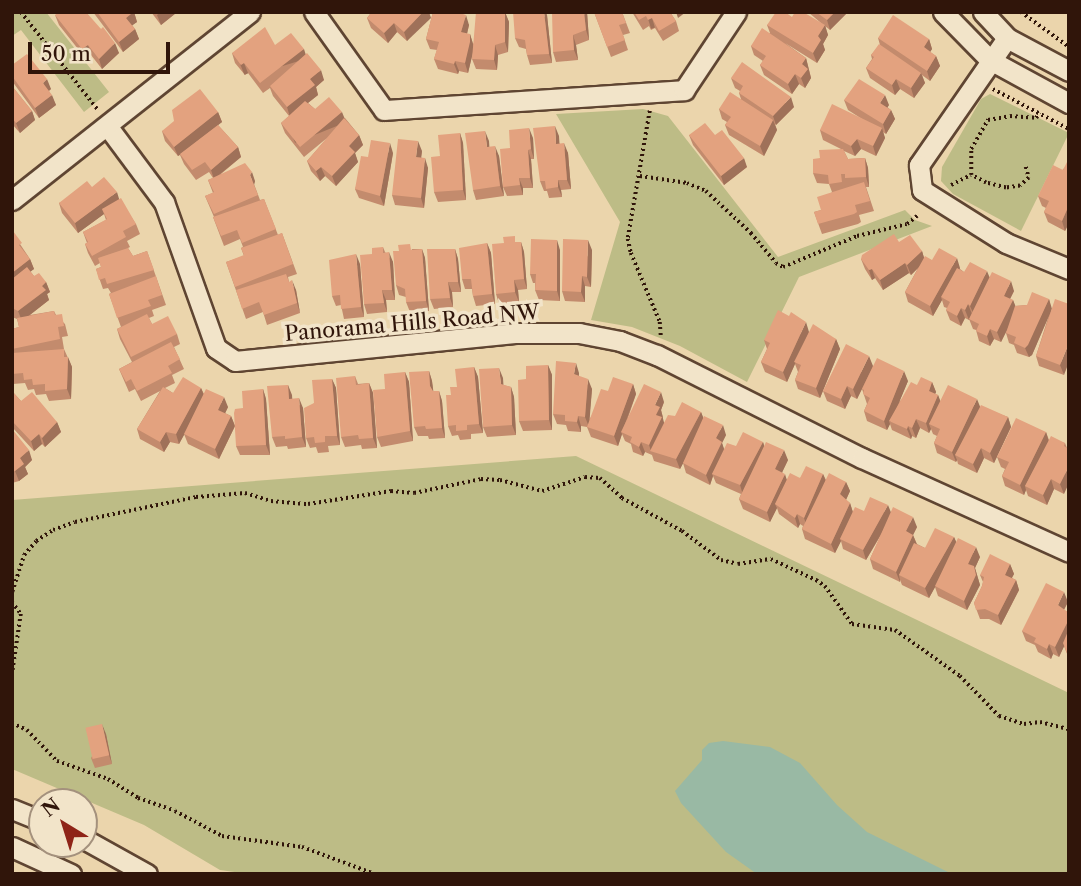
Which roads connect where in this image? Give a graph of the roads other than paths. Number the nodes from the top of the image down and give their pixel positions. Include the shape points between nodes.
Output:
1 (250, 12) edge
2 (314, 12) edge
3 (736, 12) edge
4 (943, 12) edge
5 (983, 12) edge
6 (1007, 38) junction
7 (990, 60) junction
8 (1069, 71) edge
9 (1069, 103) edge
10 (108, 127) junction
11 (12, 200) edge
12 (1069, 269) edge
13 (1069, 552) edge
14 (98, 847) edge
15 (12, 848) edge
16 (71, 874) edge
17 (147, 874) edge

1 - 10 street
2 - 3 street via 384,110 684,90
4 - 7 street
5 - 6 street
6 - 7 street
6 - 8 street
7 - 9 street
7 - 12 street via 919,165 922,190 1006,243
10 - 11 street
10 - 13 street, Panorama Hills Road NW via 164,202 216,348 235,361 515,333 579,333 620,341
14 - 17 street
15 - 16 street

